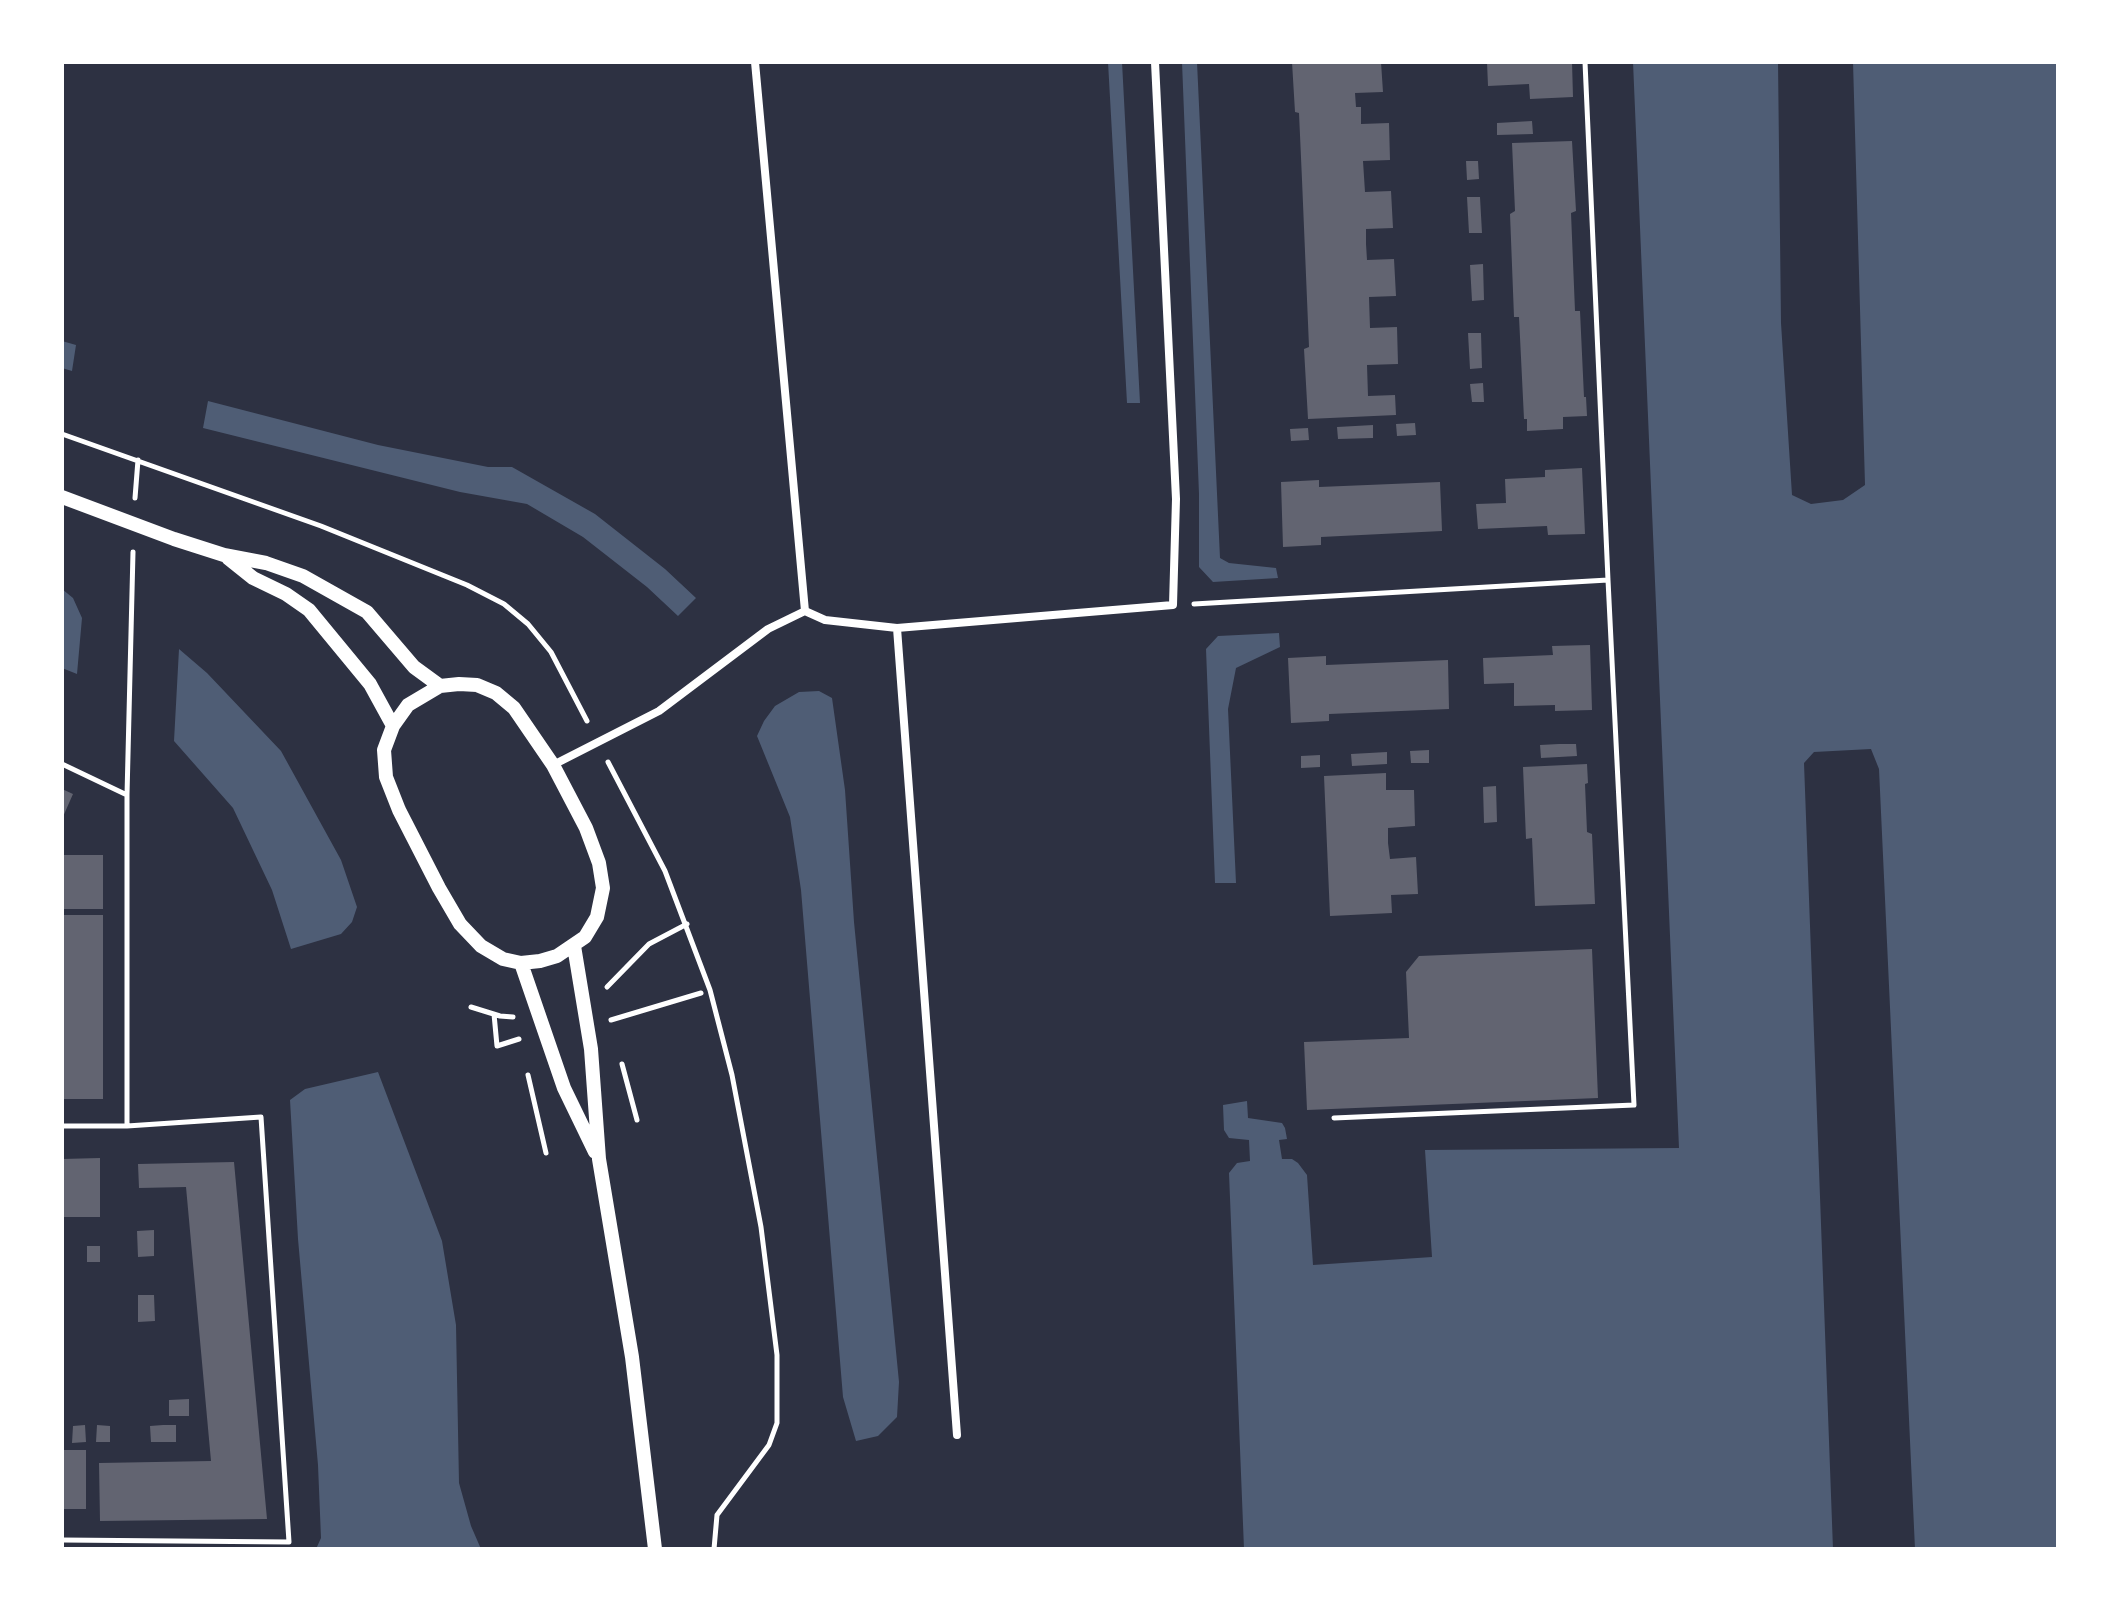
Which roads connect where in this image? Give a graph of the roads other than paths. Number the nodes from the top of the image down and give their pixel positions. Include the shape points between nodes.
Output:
1 (755, 62) edge
2 (1155, 62) edge
3 (62, 497) edge
4 (224, 555) junction
5 (805, 611) junction
6 (897, 628) junction
7 (440, 686) junction
8 (393, 726) junction
9 (553, 765) junction
10 (574, 946) junction
11 (521, 963) junction
12 (599, 1159) junction
13 (957, 1435) dead end
14 (655, 1548) edge

1 - 5 street
2 - 6 street via 1176,499 1173,605
3 - 4 street
4 - 7 street via 303,576 367,612 414,667
4 - 8 street via 309,610 370,684
5 - 6 street via 825,620
5 - 9 street via 768,629 659,711
6 - 13 street
7 - 8 street via 408,705
7 - 9 street via 477,685 496,693 514,708
8 - 11 street via 384,750 386,777 439,888 460,924 481,946
9 - 10 street via 586,828 603,888 597,917
10 - 11 street via 549,959
10 - 12 street via 591,1049
11 - 12 street via 564,1088
12 - 14 street via 632,1357

